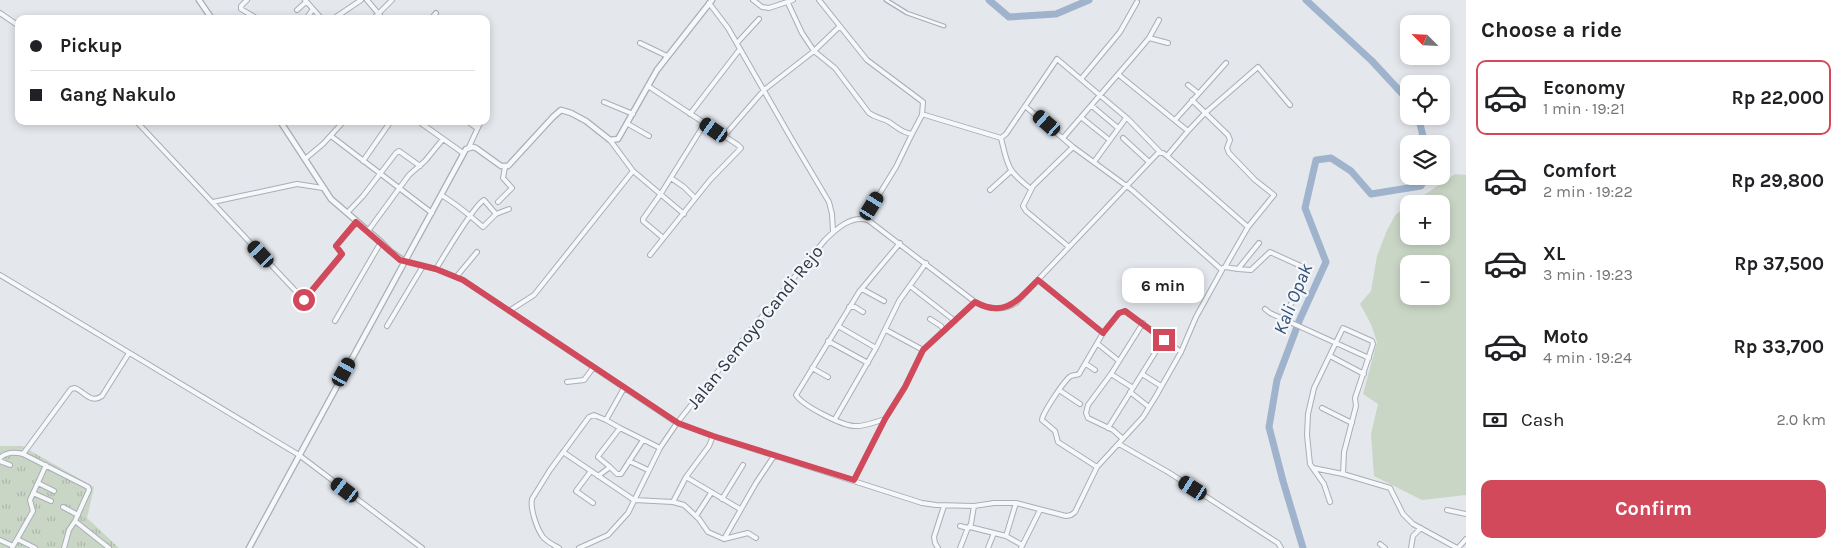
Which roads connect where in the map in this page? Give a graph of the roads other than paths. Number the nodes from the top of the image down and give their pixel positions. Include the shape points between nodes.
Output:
1 (199, 0) edge
2 (247, 0) edge
3 (361, 0) edge
4 (367, 0) edge
5 (392, 0) edge
6 (753, 0) edge
7 (793, 0) edge
8 (819, 0) edge
9 (886, 0) edge
10 (305, 1) edge
11 (710, 2) edge
12 (1137, 2) dead end
13 (788, 3) junction
14 (297, 10) dead end
15 (313, 10) junction
16 (0, 13) edge
17 (378, 14) joint
18 (209, 15) edge
19 (251, 15) edge
20 (309, 15) edge
21 (318, 15) edge
22 (339, 15) edge
23 (760, 19) dead end
24 (1158, 20) dead end
25 (15, 23) edge
26 (840, 26) junction
27 (944, 26) dead end
28 (1149, 38) junction
29 (640, 43) dead end
30 (737, 43) junction
31 (1168, 43) dead end
32 (740, 48) junction
33 (814, 51) junction
34 (1062, 54) dead end
35 (667, 56) junction
36 (1057, 59) junction
37 (1226, 63) dead end
38 (1119, 75) junction
39 (1081, 79) junction
40 (1188, 84) dead end
41 (648, 86) junction
42 (764, 90) junction
43 (1198, 93) junction
44 (1101, 96) junction
45 (1192, 100) junction
46 (604, 102) dead end
47 (1290, 105) dead end
48 (1025, 106) junction
49 (1092, 106) junction
50 (633, 114) junction
51 (690, 114) junction
52 (1204, 114) junction
53 (922, 115) junction
54 (1082, 118) junction
55 (1126, 118) junction
56 (1175, 120) junction
57 (628, 124) junction
58 (705, 124) junction
59 (140, 125) edge
60 (283, 125) edge
61 (341, 125) edge
62 (387, 125) edge
63 (424, 125) edge
64 (473, 125) edge
65 (479, 125) edge
66 (477, 128) junction
67 (1118, 128) junction
68 (1188, 131) junction
69 (912, 134) junction
70 (331, 136) junction
71 (649, 136) dead end
72 (724, 136) junction
73 (1001, 138) junction
74 (1063, 138) junction
75 (1107, 138) dead end
76 (1123, 138) dead end
77 (443, 139) junction
78 (610, 140) junction
79 (469, 147) junction
80 (1073, 147) junction
81 (1160, 152) junction
82 (463, 153) junction
83 (1167, 156) junction
84 (305, 159) junction
85 (363, 161) junction
86 (1148, 161) junction
87 (1094, 162) junction
88 (420, 166) junction
89 (505, 167) junction
90 (633, 171) junction
91 (1011, 171) junction
92 (380, 174) junction
93 (671, 178) junction
94 (1126, 185) junction
95 (323, 188) junction
96 (399, 188) junction
97 (1031, 189) junction
98 (990, 190) dead end
99 (441, 195) junction
100 (660, 195) junction
101 (695, 198) junction
102 (213, 202) junction
103 (498, 202) dead end
104 (509, 209) dead end
105 (346, 213) junction
106 (432, 213) junction
107 (496, 214) junction
108 (684, 214) junction
109 (471, 216) junction
110 (864, 219) junction
111 (356, 222) junction
112 (1248, 227) junction
113 (368, 231) junction
114 (833, 232) junction
115 (662, 238) junction
116 (381, 242) junction
117 (1259, 242) dead end
118 (900, 243) junction
119 (1068, 246) junction
120 (476, 252) dead end
121 (650, 254) dead end
122 (404, 262) junction
123 (926, 263) junction
124 (423, 266) junction
125 (1223, 268) junction
126 (436, 269) junction
127 (1238, 269) junction
128 (0, 274) edge
129 (457, 276) junction
130 (1038, 280) junction
131 (910, 286) junction
132 (862, 289) junction
133 (884, 302) dead end
134 (975, 302) junction
135 (849, 307) junction
136 (1265, 309) dead end
137 (509, 311) junction
138 (862, 312) dead end
139 (930, 319) dead end
140 (1284, 319) junction
141 (335, 321) dead end
142 (956, 321) junction
143 (1143, 324) junction
144 (387, 326) dead end
145 (838, 326) junction
146 (886, 330) junction
147 (944, 330) junction
148 (1103, 333) junction
149 (1164, 340) junction
150 (828, 341) junction
151 (1336, 342) junction
152 (1098, 344) junction
153 (876, 348) junction
154 (923, 350) junction
155 (1181, 352) junction
156 (129, 353) junction
157 (1330, 356) junction
158 (1369, 358) junction
159 (1119, 361) junction
160 (868, 363) junction
161 (1086, 364) junction
162 (593, 368) junction
163 (812, 368) junction
164 (1095, 370) dead end
165 (1111, 374) junction
166 (1142, 374) junction
167 (1364, 374) junction
168 (828, 377) dead end
169 (567, 382) dead end
170 (1162, 386) junction
171 (624, 388) junction
172 (1060, 390) junction
173 (1131, 390) junction
174 (1080, 404) dead end
175 (1149, 407) junction
176 (1322, 408) dead end
177 (885, 419) junction
178 (606, 420) junction
179 (835, 420) junction
180 (678, 423) junction
181 (1352, 423) junction
182 (620, 428) junction
183 (1108, 428) junction
184 (713, 436) junction
185 (1123, 439) junction
186 (643, 440) junction
187 (1119, 444) junction
188 (660, 448) junction
189 (564, 452) junction
190 (23, 454) junction
191 (299, 455) junction
192 (774, 456) junction
193 (0, 460) edge
194 (629, 462) junction
195 (10, 465) dead end
196 (46, 465) junction
197 (742, 466) dead end
198 (610, 467) junction
199 (1097, 467) junction
200 (1313, 468) junction
201 (648, 470) junction
202 (591, 471) junction
203 (1344, 474) junction
204 (598, 476) junction
205 (686, 477) junction
206 (854, 480) junction
207 (38, 483) junction
208 (54, 491) dead end
209 (33, 493) junction
210 (711, 493) junction
211 (722, 499) junction
212 (634, 500) junction
213 (50, 501) dead end
214 (673, 502) junction
215 (1330, 502) dead end
216 (594, 503) dead end
217 (1016, 503) junction
218 (944, 506) junction
219 (974, 506) junction
220 (63, 507) dead end
221 (740, 509) junction
222 (1040, 510) junction
223 (1447, 510) dead end
224 (1466, 514) edge
225 (78, 515) junction
226 (696, 516) junction
227 (75, 521) junction
228 (960, 526) dead end
229 (969, 528) junction
230 (1421, 528) junction
231 (994, 533) junction
232 (1006, 536) junction
233 (756, 538) dead end
234 (17, 539) junction
235 (724, 539) junction
236 (1466, 539) edge
237 (0, 540) edge
238 (1380, 544) dead end
239 (13, 547) edge
240 (1022, 547) edge
241 (35, 548) edge
242 (64, 548) edge
243 (109, 548) edge
244 (249, 548) edge
245 (422, 548) edge
246 (559, 548) edge
247 (579, 548) edge
248 (938, 548) edge
249 (960, 548) edge
250 (988, 548) edge
251 (1281, 548) edge
252 (1384, 548) edge
253 (1411, 548) edge
254 (1457, 548) edge

1 - 18 street
2 - 19 street via 241,9
3 - 22 street
4 - 17 street
5 - 17 street
6 - 13 street via 765,8
7 - 13 street
8 - 26 street
9 - 27 street via 907,13
10 - 14 street
10 - 15 street
11 - 30 street
11 - 35 street
12 - 39 street via 1120,32
13 - 33 street
15 - 20 street
15 - 21 street
16 - 25 street
23 - 30 street
24 - 28 street
26 - 33 street
26 - 53 street via 867,60 923,102
28 - 31 street
28 - 38 street
29 - 35 street
30 - 32 street
32 - 42 street
32 - 51 street
33 - 42 street
33 - 69 street via 835,68 874,117
34 - 36 street
35 - 41 street
36 - 39 street
36 - 48 street
37 - 43 street
38 - 44 street
38 - 56 street
39 - 44 street
40 - 43 street
41 - 50 street
41 - 51 street
42 - 72 street
42 - 114 street via 830,205
43 - 45 street
44 - 49 street
44 - 55 street
45 - 52 street
45 - 56 street
46 - 50 street
47 - 52 street via 1258,67
48 - 73 street
48 - 74 street
49 - 54 street
49 - 67 street
50 - 57 street
51 - 58 street
52 - 68 street
52 - 112 street via 1228,135 1229,153 1273,194
53 - 69 street
53 - 73 street
54 - 74 street
54 - 75 street
55 - 67 street
55 - 81 street
56 - 68 street
57 - 71 street
57 - 78 street via 618,139
58 - 72 street
58 - 93 street
59 - 102 street
60 - 84 street
61 - 70 street
62 - 85 street
63 - 77 street
64 - 66 street
65 - 66 street
66 - 79 street
67 - 87 street
68 - 83 street
69 - 110 street
70 - 84 street
70 - 85 street
72 - 101 street via 741,148
73 - 91 street
74 - 80 street
76 - 86 street
77 - 82 street
77 - 88 street
78 - 89 street via 586,120 561,110 512,164
78 - 90 street
79 - 82 street
79 - 89 street via 476,148
80 - 87 street
80 - 97 street
81 - 83 street
81 - 86 street
82 - 99 street
83 - 112 street
84 - 95 street
85 - 92 street
86 - 94 street
87 - 94 street
88 - 92 street via 398,151
88 - 96 street
89 - 103 street via 503,178 512,188
90 - 100 street
90 - 137 street via 534,295
91 - 97 street
91 - 98 street
92 - 96 street
92 - 105 street
93 - 100 street
93 - 101 street
94 - 119 street
94 - 125 street
95 - 102 street via 296,184
95 - 105 street
96 - 106 street
96 - 113 street
97 - 119 street via 1024,209
99 - 106 street
99 - 109 street
100 - 108 street
100 - 115 street via 642,220
101 - 108 street
102 - 111 street via 304,300 342,254 336,246
104 - 107 street
105 - 111 street
106 - 122 street
107 - 109 street via 484,228
107 - 109 street via 483,200
108 - 115 street
109 - 126 street
110 - 114 street via 838,226
110 - 118 street
111 - 113 street
112 - 125 street
113 - 116 street
114 - 180 street, Jalan Semoyo Candi Rejo
115 - 121 street
116 - 122 street
116 - 141 street
117 - 127 street
118 - 123 street
118 - 132 street
119 - 130 street
120 - 129 street
122 - 124 street
122 - 191 street
123 - 131 street
123 - 134 street
124 - 126 street
124 - 144 street
125 - 127 street
125 - 155 street via 1192,324
126 - 129 street
127 - 140 street via 1251,270 1270,252 1303,267 1303,278
128 - 156 street
129 - 137 street
130 - 134 street via 1017,302 1007,307 988,308
130 - 148 street
131 - 142 street
131 - 146 street via 895,307
132 - 133 street
132 - 135 street
134 - 142 street
135 - 138 street
135 - 145 street
136 - 140 street
137 - 162 street
139 - 147 street
140 - 151 street
142 - 147 street
143 - 148 street via 1125,311 1118,314
143 - 149 street
143 - 159 street
145 - 150 street
145 - 153 street
146 - 153 street
146 - 154 street
147 - 154 street
148 - 152 street
149 - 155 street
149 - 166 street
150 - 160 street
150 - 163 street
151 - 157 street
151 - 158 street
151 - 158 street via 1343,328 1372,341
152 - 159 street
152 - 161 street
153 - 160 street
154 - 177 street
155 - 170 street
156 - 190 street via 102,396 93,400 75,388 71,389
156 - 191 street
157 - 167 street
157 - 200 street via 1314,388 1308,414 1307,435
158 - 167 street
159 - 165 street
160 - 179 street
161 - 164 street
161 - 172 street via 1079,374 1069,377
162 - 169 street via 584,380
162 - 171 street
163 - 168 street
163 - 179 street via 796,395 810,407
165 - 173 street
165 - 183 street via 1088,405 1086,413 1088,418
166 - 170 street
166 - 173 street
167 - 181 street via 1355,398
170 - 175 street
171 - 178 street
171 - 180 street
172 - 174 street
172 - 199 street via 1042,414 1042,420 1055,431 1058,442
173 - 175 street
173 - 183 street
175 - 185 street
176 - 181 street
177 - 179 street via 856,426
177 - 206 street
178 - 182 street
178 - 189 street via 591,415
180 - 184 street
180 - 188 street, Jalan Semoyo Candi Rejo
181 - 203 street via 1344,452
182 - 186 street
182 - 198 street via 598,457
183 - 185 street
184 - 192 street
184 - 205 street
185 - 187 street
186 - 188 street
186 - 194 street
187 - 199 street
187 - 251 street via 1185,482
188 - 201 street, Jalan Semoyo Candi Rejo
189 - 202 street
189 - 246 street via 531,502 542,536
190 - 193 street via 5,454
190 - 196 street
191 - 244 street
191 - 245 street
192 - 206 street
192 - 221 street
193 - 195 street
194 - 198 street via 620,475
194 - 201 street
196 - 207 street
196 - 225 street via 89,489
197 - 211 street
198 - 204 street
199 - 222 street via 1075,512 1071,515
200 - 203 street
200 - 215 street via 1324,484
201 - 212 street, Jalan Semoyo Candi Rejo
202 - 204 street
202 - 216 street via 576,491
203 - 230 street via 1390,488 1403,514
204 - 212 street
205 - 210 street
205 - 214 street
206 - 218 street via 915,501
207 - 208 street
207 - 209 street
209 - 213 street
209 - 234 street via 30,502 33,511
210 - 211 street
210 - 226 street
211 - 221 street
212 - 214 street
212 - 247 street, Jalan Semoyo Candi Rejo via 628,513 608,535
214 - 226 street via 684,505
217 - 219 street
217 - 222 street
217 - 232 street
218 - 219 street
218 - 248 street via 934,537
219 - 229 street
220 - 225 street
221 - 235 street
222 - 240 street
223 - 224 street
225 - 227 street
226 - 235 street via 708,532
227 - 242 street
227 - 243 street
228 - 229 street
229 - 231 street
229 - 249 street
230 - 253 street via 1413,536
230 - 254 street
231 - 232 street
231 - 250 street
232 - 240 street
233 - 235 street via 748,533
234 - 239 street
234 - 241 street
236 - 254 street
237 - 239 street
238 - 252 street

